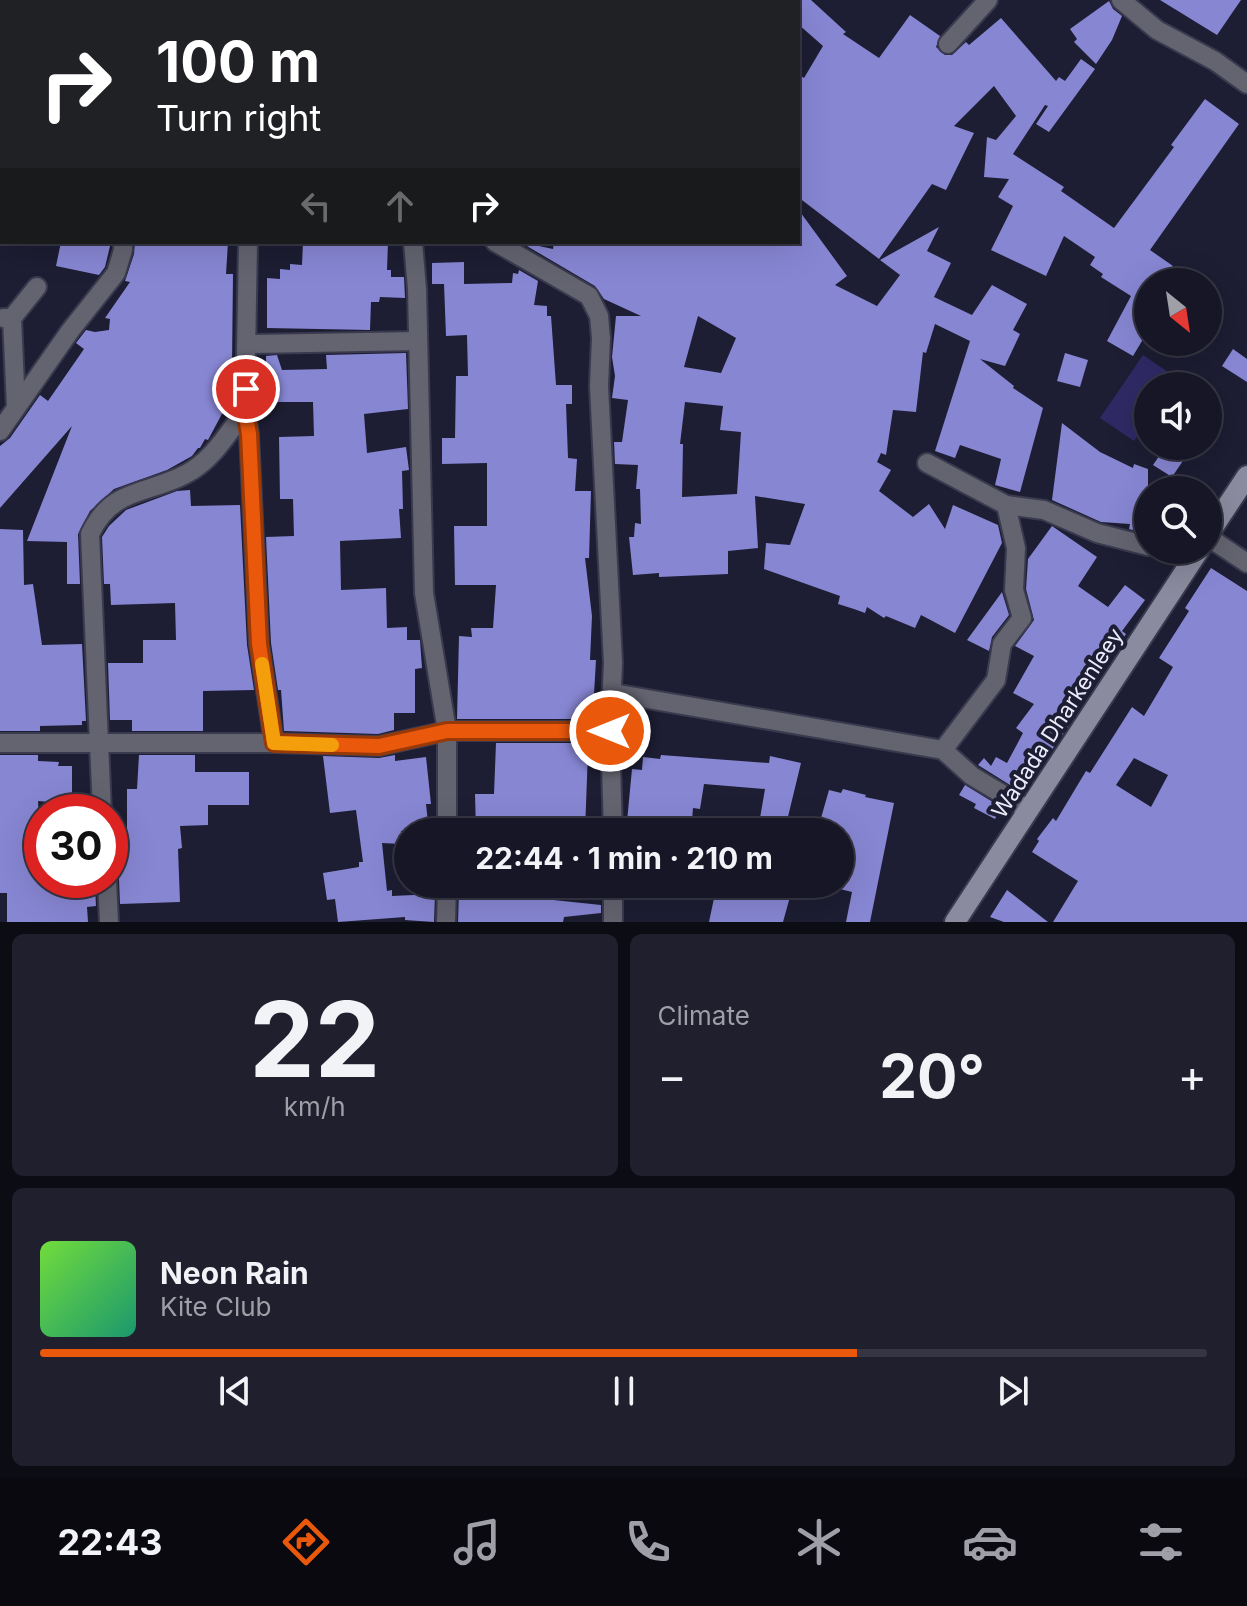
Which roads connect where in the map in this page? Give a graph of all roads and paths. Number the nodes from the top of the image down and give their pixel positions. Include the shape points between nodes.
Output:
1 (988, 0) edge
2 (1121, 0) edge
3 (948, 44) dead end
4 (1247, 84) edge
5 (123, 244) edge
6 (248, 244) edge
7 (413, 244) edge
8 (498, 244) edge
9 (37, 287) dead end
10 (6, 318) edge
11 (418, 341) junction
12 (247, 344) junction
13 (16, 408) junction
14 (245, 411) junction
15 (0, 431) edge
16 (927, 463) dead end
17 (1247, 476) edge
18 (1006, 505) junction
19 (1222, 514) edge
20 (1134, 542) edge
21 (1222, 546) edge
22 (1247, 563) edge
23 (1189, 564) edge
24 (613, 693) junction
25 (447, 731) junction
26 (610, 731) junction
27 (0, 743) edge
28 (274, 743) junction
29 (98, 745) junction
30 (943, 750) junction
31 (101, 794) edge
32 (1029, 810) junction
33 (447, 818) edge
34 (613, 818) edge
35 (108, 898) edge
36 (447, 898) edge
37 (613, 898) edge
38 (109, 922) edge
39 (446, 922) edge
40 (613, 922) edge
41 (955, 922) edge

1 - 3 street
2 - 4 street via 1157,30
5 - 13 street via 116,273
6 - 12 street
7 - 11 street
8 - 24 street via 589,296 599,316
9 - 10 street
10 - 13 street
11 - 12 street
11 - 25 street via 424,593
12 - 14 street
13 - 15 street
14 - 28 street via 259,644
14 - 29 street via 211,456 187,474 130,494 109,505 96,520 90,534
16 - 18 street
17 - 19 main road
18 - 20 street via 1044,510
18 - 30 street via 1022,618 1002,644 996,680
21 - 22 street
23 - 32 main road, Wadada Dharkenleey
24 - 26 street
24 - 30 street
25 - 26 street
25 - 28 street via 379,746
25 - 33 street
26 - 34 street
27 - 29 street
28 - 29 street
29 - 31 street
30 - 32 street via 972,776
32 - 41 main road, Wadada Dharkenleey
35 - 38 street
36 - 39 street
37 - 40 street

